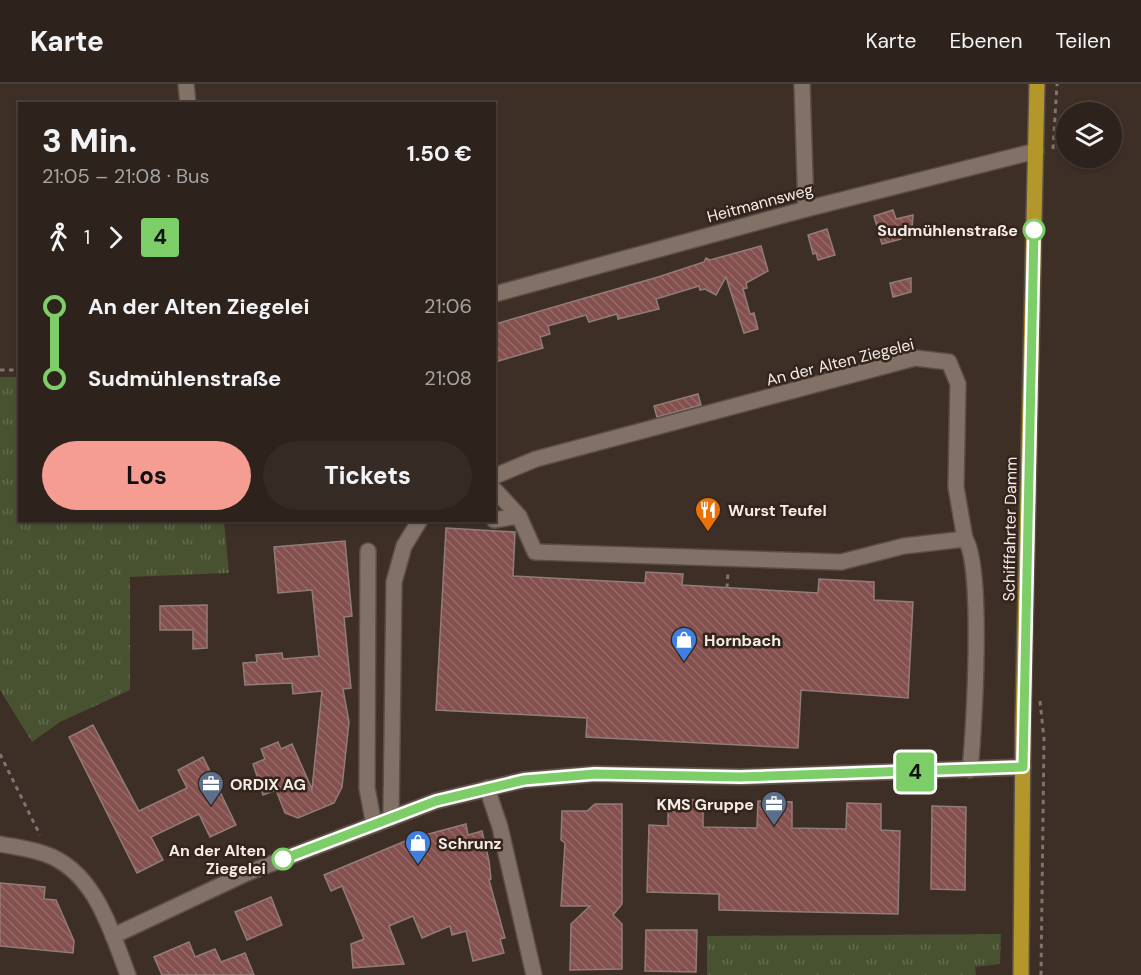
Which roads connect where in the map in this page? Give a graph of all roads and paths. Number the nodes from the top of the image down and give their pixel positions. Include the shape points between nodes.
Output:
1 (186, 84) edge
2 (802, 84) edge
3 (1038, 84) edge
4 (1057, 84) edge
5 (1057, 93) dead end
6 (188, 102) edge
7 (1036, 151) junction
8 (806, 210) junction
9 (496, 294) edge
10 (0, 370) edge
11 (18, 370) edge
12 (496, 476) edge
13 (496, 491) edge
14 (519, 516) junction
15 (496, 520) edge
16 (419, 522) edge
17 (965, 539) junction
18 (368, 551) dead end
19 (0, 754) edge
20 (1023, 767) junction
21 (970, 770) junction
22 (487, 788) junction
23 (391, 818) junction
24 (374, 825) junction
25 (0, 844) edge
26 (46, 854) junction
27 (113, 936) junction
28 (1021, 972) edge
29 (128, 975) edge
30 (534, 975) edge

1 - 6 street
2 - 8 street
3 - 7 main road, Schifffahrter Damm
4 - 5 path
7 - 8 street, Heitmannsweg
7 - 20 main road, Schifffahrter Damm
8 - 9 street, Heitmannsweg
10 - 11 path
12 - 17 street, An der Alten Ziegelei via 536,459 915,358 949,362 958,384 956,487
13 - 14 street
14 - 15 street
14 - 17 street via 535,552 841,562 904,546
16 - 23 street via 404,546 394,582
17 - 21 street via 970,546 975,588 974,737
18 - 24 street via 367,789
19 - 26 path via 38,829
20 - 21 street
20 - 28 main road, Schifffahrter Damm
21 - 22 street via 740,777 595,774 524,780
22 - 23 street
22 - 30 street via 500,827
23 - 24 street
24 - 27 street via 247,873
25 - 26 street
26 - 27 street via 74,870 89,887
27 - 29 street

